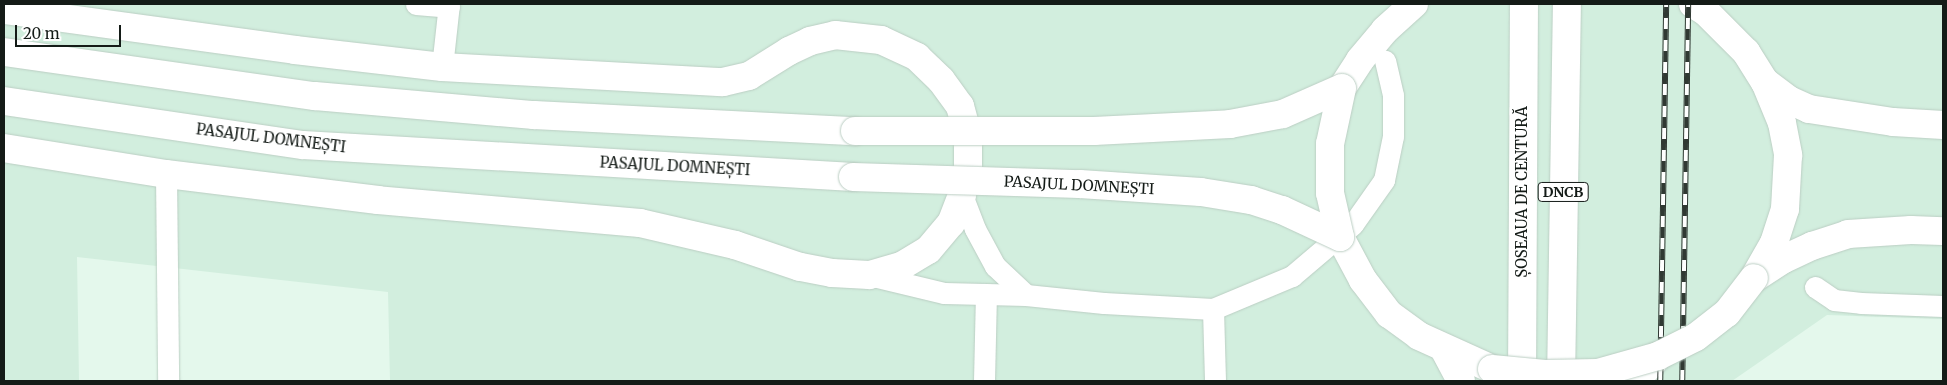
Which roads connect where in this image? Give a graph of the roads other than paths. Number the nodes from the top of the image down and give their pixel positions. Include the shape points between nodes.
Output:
1 (416, 4) edge
2 (1414, 4) edge
3 (1524, 4) edge
4 (1567, 4) edge
5 (1693, 4) edge
6 (449, 5) edge
7 (4, 10) edge
8 (4, 52) edge
9 (1385, 61) dead end
10 (442, 67) junction
11 (1765, 82) junction
12 (1342, 88) junction
13 (4, 102) edge
14 (1943, 126) edge
15 (4, 148) edge
16 (166, 174) junction
17 (962, 196) junction
18 (1943, 232) edge
19 (1340, 237) junction
20 (869, 275) junction
21 (1754, 278) junction
22 (1815, 287) dead end
23 (986, 294) junction
24 (1026, 295) junction
25 (1943, 306) edge
26 (1213, 309) junction
27 (1444, 349) junction
28 (1658, 356) junction
29 (168, 381) edge
30 (984, 381) edge
31 (1215, 381) edge
32 (1461, 381) edge
33 (1522, 381) edge
34 (1561, 381) edge
35 (1635, 381) edge

1 - 6 lane
2 - 12 main road via 1385,30
3 - 33 main road, ȘOSEAUA DE CENTURĂ / DNCB
4 - 34 main road, DNCB
5 - 11 main road via 1706,12 1746,52
6 - 10 lane
7 - 10 main road
8 - 12 main road, bridge via 314,96 534,115 855,131 1094,130 1230,124 1283,114
9 - 26 lane via 1393,95 1393,128 1384,180 1353,224 1292,276
10 - 17 main road via 723,82 749,76 810,41 834,35 881,40 918,57 960,106 968,136 968,168
11 - 14 main road via 1788,100 1809,109
11 - 21 main road via 1782,123 1787,164 1785,208 1774,243
12 - 19 main road, bridge via 1330,144 1330,193
13 - 19 main road, PASAJUL DOMNEȘTI, bridge via 303,145 1201,192 1252,200
15 - 16 main road
16 - 20 main road via 378,200 640,223 735,245 800,267
16 - 29 lane
17 - 20 main road via 951,223 928,250 901,266
17 - 24 lane via 975,230 995,266
18 - 21 main road via 1911,230 1848,234 1798,252
19 - 27 main road via 1362,280 1389,314
20 - 23 lane via 944,293
21 - 28 main road, bridge via 1727,313 1696,337
22 - 25 lane via 1834,300
23 - 24 lane
23 - 30 lane
24 - 26 lane
26 - 31 lane
27 - 28 main road, bridge via 1492,369 1545,374 1598,373
27 - 32 main road
28 - 35 main road

